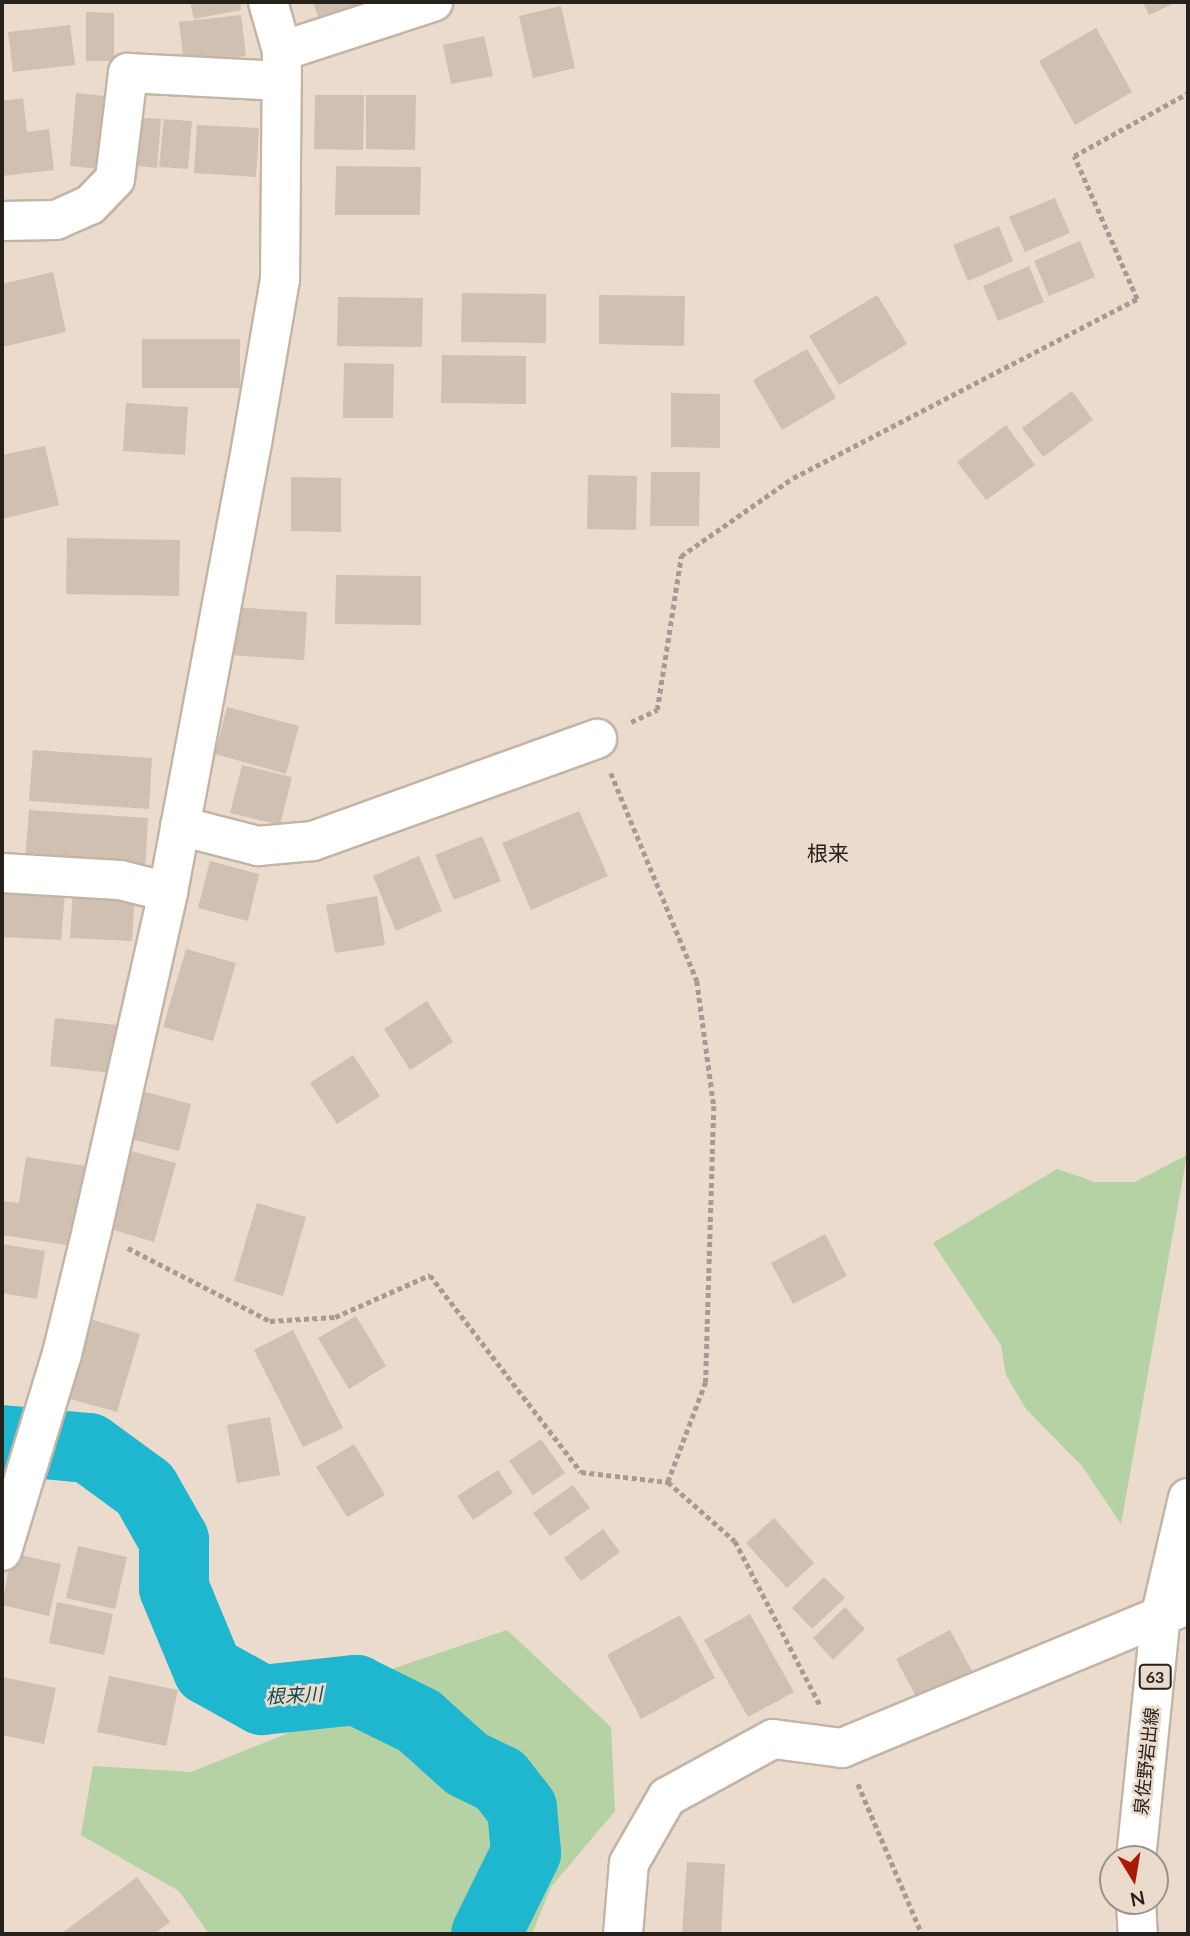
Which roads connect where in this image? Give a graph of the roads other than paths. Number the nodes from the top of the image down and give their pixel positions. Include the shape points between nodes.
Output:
1 (268, 2) edge
2 (433, 2) edge
3 (282, 66) junction
4 (2, 221) edge
5 (597, 739) road end
6 (180, 826) junction
7 (2, 873) edge
8 (168, 892) junction
9 (1188, 1498) edge
10 (2, 1551) edge
11 (1175, 1609) edge
12 (1138, 1845) edge
13 (1137, 1915) edge
14 (623, 1934) edge
15 (1138, 1934) edge

1 - 3 street
2 - 3 street
3 - 4 street via 128,74 115,178 90,205 57,220
3 - 6 street via 280,280
5 - 6 street via 313,841 258,846
6 - 8 street
7 - 8 street via 120,880
8 - 10 street via 62,1354
9 - 11 street, 泉佐野岩出線 / 63
11 - 12 street, 泉佐野岩出線 / 63
11 - 14 street via 842,1748 773,1739 667,1797 629,1863
13 - 15 street

